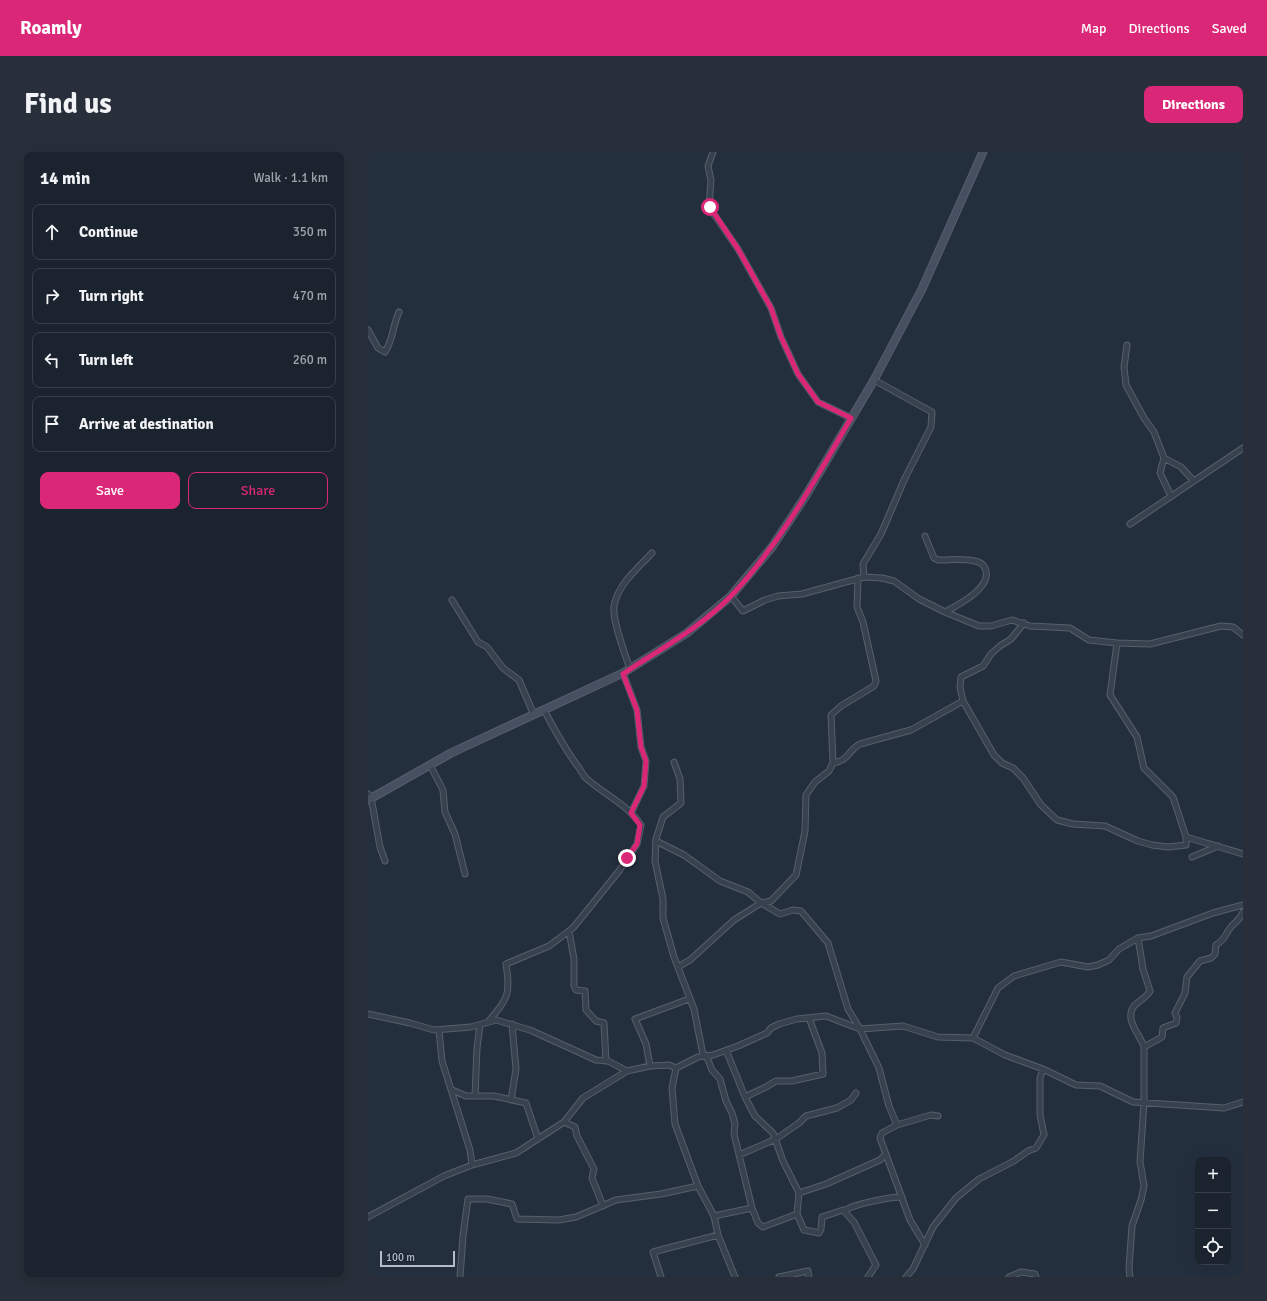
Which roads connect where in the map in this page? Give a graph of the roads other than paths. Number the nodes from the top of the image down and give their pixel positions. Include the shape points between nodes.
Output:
1 (713, 152) edge
2 (983, 152) edge
3 (399, 312) dead end
4 (368, 330) edge
5 (1127, 345) dead end
6 (874, 380) junction
7 (851, 418) junction
8 (1243, 448) edge
9 (1164, 458) junction
10 (1194, 481) junction
11 (1171, 496) junction
12 (1130, 524) dead end
13 (925, 536) dead end
14 (652, 553) dead end
15 (861, 578) junction
16 (731, 596) junction
17 (452, 600) dead end
18 (945, 612) junction
19 (1024, 623) junction
20 (1243, 635) edge
21 (1116, 643) junction
22 (626, 671) junction
23 (963, 701) junction
24 (544, 710) junction
25 (534, 714) junction
26 (674, 762) dead end
27 (833, 763) junction
28 (430, 765) junction
29 (369, 797) edge
30 (631, 813) junction
31 (1186, 837) junction
32 (656, 841) junction
33 (1218, 846) junction
34 (1243, 854) edge
35 (1192, 857) dead end
36 (385, 861) dead end
37 (465, 874) dead end
38 (762, 904) junction
39 (1243, 904) edge
40 (1243, 912) edge
41 (569, 931) junction
42 (1138, 938) junction
43 (678, 967) junction
44 (689, 998) junction
45 (368, 1014) edge
46 (810, 1018) junction
47 (488, 1022) junction
48 (512, 1024) junction
49 (480, 1025) junction
50 (860, 1029) junction
51 (439, 1030) junction
52 (973, 1038) junction
53 (1144, 1047) junction
54 (726, 1050) junction
55 (704, 1055) junction
56 (606, 1061) junction
57 (650, 1066) junction
58 (676, 1068) junction
59 (1043, 1069) junction
60 (627, 1071) junction
61 (452, 1090) junction
62 (856, 1093) dead end
63 (475, 1096) junction
64 (745, 1097) junction
65 (511, 1100) junction
66 (1243, 1102) edge
67 (1144, 1103) junction
68 (938, 1116) dead end
69 (564, 1122) junction
70 (897, 1125) junction
71 (538, 1139) junction
72 (776, 1139) junction
73 (886, 1154) junction
74 (739, 1155) junction
75 (472, 1165) junction
76 (698, 1186) junction
77 (799, 1193) junction
78 (902, 1197) junction
79 (603, 1206) junction
80 (752, 1208) junction
81 (844, 1211) junction
82 (797, 1214) junction
83 (714, 1216) junction
84 (368, 1217) edge
85 (718, 1235) junction
86 (924, 1245) junction
87 (460, 1277) edge
88 (662, 1277) edge
89 (735, 1277) edge
90 (779, 1277) edge
91 (809, 1277) edge
92 (868, 1277) edge
93 (906, 1277) edge
94 (1009, 1277) edge
95 (1036, 1277) edge
96 (1130, 1277) edge

1 - 7 street via 708,166 711,180 710,207 738,249 768,302 798,374 818,402
2 - 6 street via 922,289
3 - 4 street via 386,352 378,348
5 - 9 street via 1124,367 1126,385 1154,432
6 - 7 street
6 - 15 street via 932,412 931,426 863,564
7 - 16 street via 776,541
8 - 10 street
9 - 10 street via 1181,467
9 - 11 street via 1160,473
10 - 11 street
11 - 12 street
13 - 18 street via 934,558 977,561 986,571 987,577 973,595
14 - 22 street via 626,581 614,606 614,619
15 - 16 street via 802,594 778,596 743,611
15 - 18 street via 882,578 894,582
15 - 27 street via 857,607 863,622 876,681 874,686 854,697 831,715
16 - 22 street via 687,633
17 - 25 street via 475,638 518,680
18 - 19 street via 979,626 991,626 1012,620
19 - 21 street via 1030,626 1070,628 1089,640
19 - 23 street via 1010,639 991,654 983,666 961,677
20 - 21 street via 1233,627 1221,626 1150,644
21 - 31 street via 1110,695 1137,738 1144,768 1173,797
22 - 24 street
22 - 30 street via 637,710 641,747 646,761 644,786
23 - 27 street via 911,730 860,744 854,747 844,761
23 - 31 street via 994,755 1002,764 1014,768 1024,778 1041,805 1057,820 1105,826 1138,841 1168,847 1186,845
24 - 25 street
24 - 30 street via 585,778
25 - 28 street
26 - 32 street via 680,779 681,803 663,817
27 - 38 street via 829,771 815,782 806,795 805,831 796,875 782,892 771,901
28 - 29 street
28 - 37 street via 443,790 445,812 455,834
29 - 36 street
30 - 41 street via 640,825 637,844 619,871
31 - 33 street
32 - 38 street via 684,855 720,881 748,892
32 - 43 street via 655,861 663,899 662,918
33 - 34 street
33 - 35 street
38 - 43 street via 734,920 690,960
38 - 50 street via 780,914 793,910 801,911 828,943 848,1009
39 - 42 street via 1151,936
40 - 53 street via 1225,939 1216,945 1211,958 1200,961 1187,977 1184,993 1175,1013 1176,1023 1163,1028 1162,1037
41 - 47 street via 549,946 506,964 506,1001
41 - 56 street via 574,954 574,986 576,990 585,991 586,1010 596,1021 604,1023
42 - 52 street via 1119,949 1109,960 1098,965 1088,967 1061,962 1014,976 998,988
42 - 53 street via 1150,991 1134,1007 1131,1018
43 - 44 street
44 - 55 street via 694,1009
44 - 57 street via 635,1019 646,1044
45 - 51 street
46 - 50 street via 826,1016
46 - 54 street via 779,1024 766,1033
46 - 64 street via 822,1053 823,1074 792,1082 776,1081
47 - 48 street via 496,1020
47 - 49 street
48 - 56 street via 596,1060
48 - 65 street via 516,1069
49 - 51 street
49 - 63 street
50 - 52 street via 903,1026 938,1037
50 - 70 street via 879,1068 888,1106
51 - 61 street via 442,1061
52 - 59 street via 1005,1056
53 - 67 street
54 - 55 street
54 - 64 street
55 - 58 street
55 - 74 street via 720,1079 732,1113
56 - 60 street
57 - 58 street via 669,1065
57 - 60 street
58 - 76 street via 672,1088 675,1124
59 - 67 street via 1076,1085 1094,1085 1133,1102
59 - 86 street via 1040,1078 1040,1115 1044,1135 1036,1148 978,1179 956,1198 933,1227
60 - 69 street via 583,1098
61 - 63 street via 466,1096
61 - 75 street
62 - 72 street via 851,1100 837,1108 806,1116
63 - 65 street via 494,1096
64 - 72 street via 755,1116 768,1126
65 - 71 street via 526,1103
66 - 67 street via 1224,1108
67 - 96 street via 1140,1162 1144,1186 1132,1226
68 - 70 street via 931,1115
69 - 71 street
69 - 79 street via 575,1127 594,1169 592,1178
70 - 73 street via 882,1133 880,1138
71 - 75 street via 516,1153
72 - 74 street
72 - 77 street via 783,1161
73 - 77 street via 880,1160
73 - 78 street
74 - 80 street
75 - 84 street via 444,1176
76 - 79 street via 616,1200
76 - 83 street
77 - 82 street
78 - 81 street via 853,1206
78 - 86 street via 910,1220
79 - 87 street via 576,1217 530,1220 517,1219 512,1204 487,1199 468,1199
80 - 82 street via 762,1227
80 - 83 street
81 - 82 street via 822,1217 819,1232 804,1230
81 - 92 street via 854,1222 876,1265
83 - 85 street
85 - 88 street via 653,1252
85 - 89 street
86 - 93 street via 913,1269
90 - 91 street via 808,1271
94 - 95 street via 1026,1272 1035,1274

